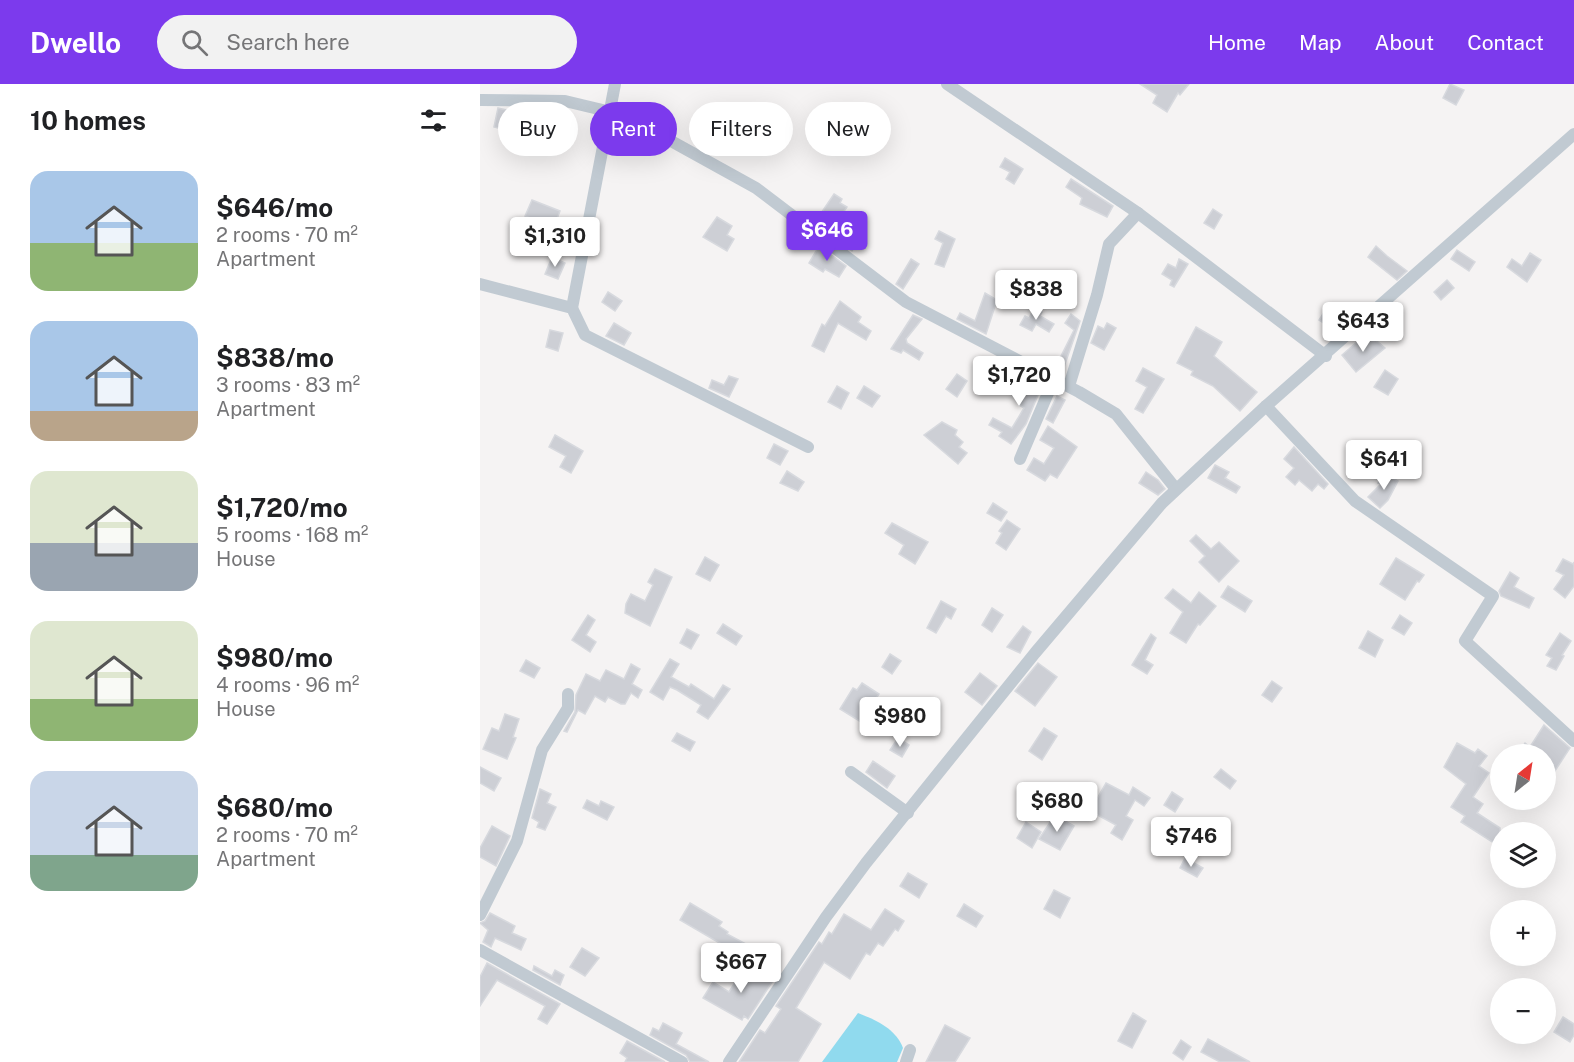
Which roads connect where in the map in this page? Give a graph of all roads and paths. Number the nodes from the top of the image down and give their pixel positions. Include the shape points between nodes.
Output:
1 (615, 84) edge
2 (946, 84) edge
3 (480, 100) edge
4 (612, 102) edge
5 (590, 107) edge
6 (1574, 134) edge
7 (677, 144) edge
8 (602, 156) edge
9 (1138, 213) junction
10 (480, 284) edge
11 (572, 308) junction
12 (1326, 356) junction
13 (1054, 379) junction
14 (1069, 386) junction
15 (1266, 406) junction
16 (808, 447) dead end
17 (1020, 459) dead end
18 (1176, 489) junction
19 (568, 694) dead end
20 (1574, 741) edge
21 (851, 772) dead end
22 (908, 813) junction
23 (480, 915) edge
24 (480, 950) edge
25 (682, 1062) edge
26 (729, 1062) edge

1 - 4 street
2 - 9 street
3 - 5 street via 565,101
6 - 12 street
7 - 13 street via 756,188 906,302
8 - 11 street
9 - 12 street
9 - 14 street via 1109,244
10 - 11 street
11 - 16 street via 585,335
12 - 15 street
13 - 14 street
13 - 17 street
14 - 18 street via 1116,414
15 - 18 street
15 - 20 street via 1355,501 1493,596 1465,641
18 - 22 street via 1035,652
19 - 23 street via 568,708 542,750 517,841
21 - 22 street
22 - 26 street via 825,917
24 - 25 street

